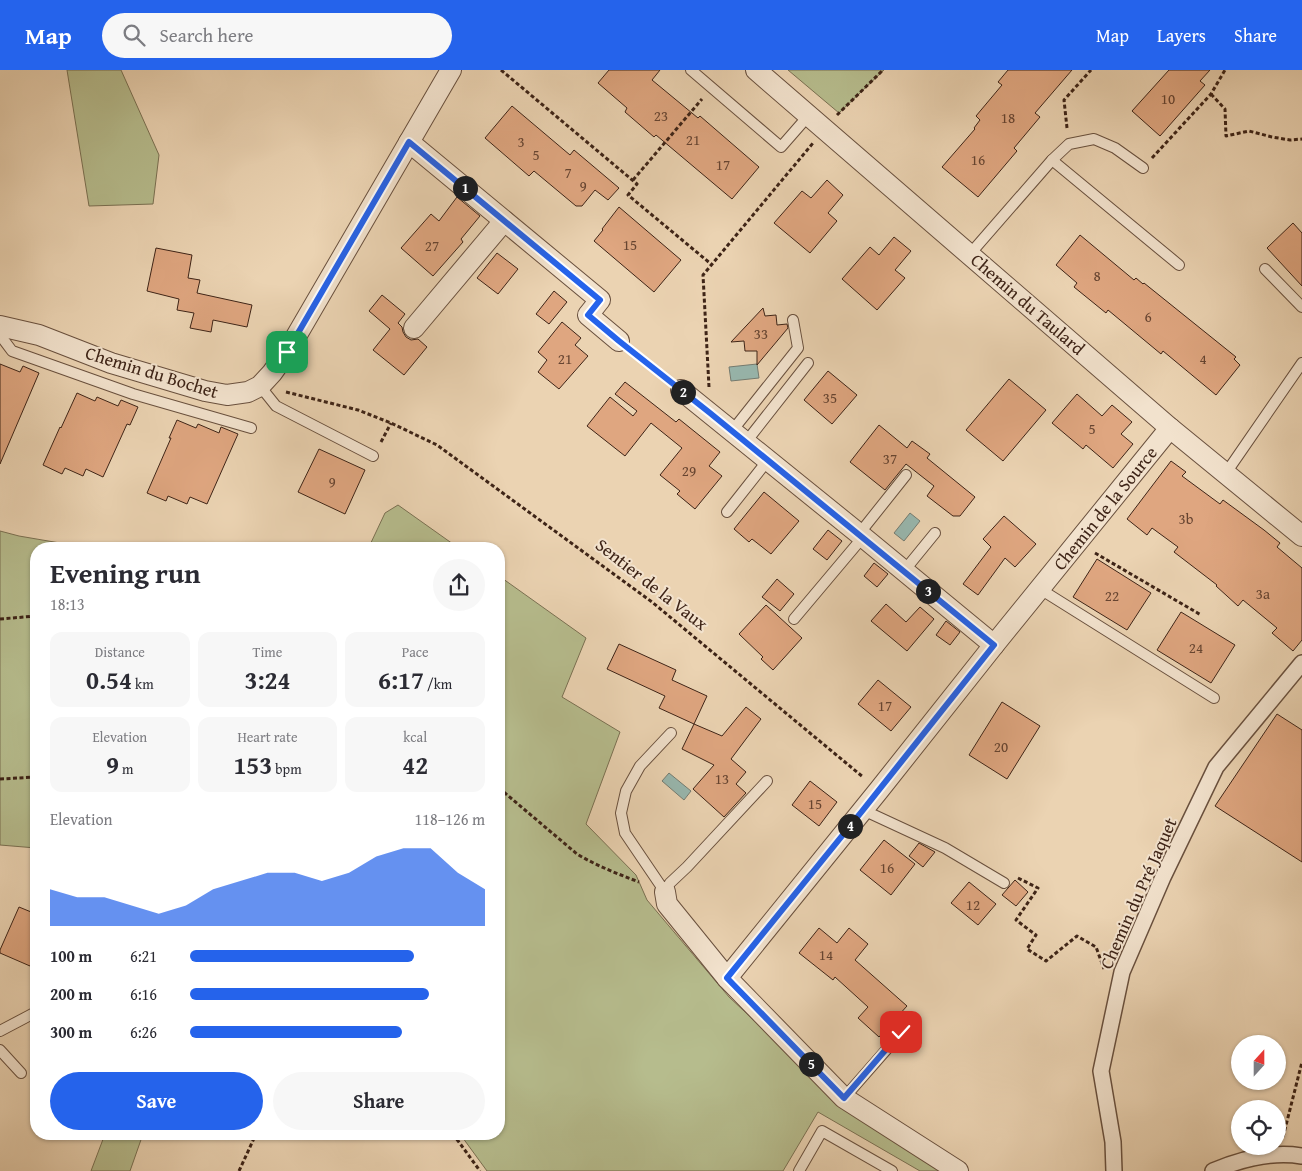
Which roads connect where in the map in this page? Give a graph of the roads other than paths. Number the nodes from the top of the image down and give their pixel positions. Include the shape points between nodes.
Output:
1 (450, 70) edge
2 (691, 70) edge
3 (756, 70) edge
4 (809, 115) junction
5 (409, 142) junction
6 (1052, 160) junction
7 (1143, 168) road end
8 (504, 220) junction
9 (970, 254) junction
10 (1179, 266) dead end
11 (1265, 269) dead end
12 (1302, 307) edge
13 (793, 320) dead end
14 (0, 326) edge
15 (414, 328) dead end
16 (0, 335) edge
17 (619, 341) road end
18 (808, 363) dead end
19 (1302, 363) edge
20 (260, 386) junction
21 (681, 390) road end
22 (251, 428) dead end
23 (1170, 428) junction
24 (739, 436) junction
25 (373, 456) road end
26 (768, 460) junction
27 (1226, 473) junction
28 (906, 475) dead end
29 (727, 512) dead end
30 (936, 533) dead end
31 (861, 535) junction
32 (1302, 536) edge
33 (904, 571) junction
34 (1040, 589) junction
35 (794, 619) dead end
36 (994, 645) junction
37 (1302, 662) edge
38 (1214, 698) dead end
39 (671, 733) dead end
40 (767, 781) dead end
41 (863, 810) junction
42 (1004, 883) dead end
43 (665, 892) junction
44 (727, 978) junction
45 (30, 1015) edge
46 (0, 1031) edge
47 (901, 1032) dead end
48 (0, 1050) edge
49 (21, 1073) dead end
50 (844, 1098) junction
51 (1291, 1155) edge
52 (799, 1171) edge
53 (892, 1171) edge
54 (958, 1171) edge
55 (1114, 1171) edge
56 (1213, 1171) edge

1 - 5 street
2 - 4 lane via 781,147
3 - 4 street, Chemin du Taulard
4 - 9 street, Chemin du Taulard
5 - 8 street
5 - 20 street via 287,352
6 - 7 lane via 1069,144 1094,139 1115,148
6 - 9 lane
6 - 10 lane
8 - 15 street
8 - 17 street via 600,300 588,315
9 - 23 street, Chemin du Taulard
11 - 12 lane
13 - 24 lane via 798,348
14 - 20 street, Chemin du Bochet via 38,334 111,363 205,391 238,394
16 - 22 lane via 12,351 134,394
18 - 24 lane
19 - 27 lane
20 - 25 lane via 276,406
21 - 24 street
23 - 27 street, Chemin du Taulard
23 - 34 street, Chemin de la Source
24 - 26 street
26 - 29 lane
26 - 31 street
27 - 32 street, Chemin du Taulard
28 - 31 lane
30 - 33 lane
31 - 33 street
31 - 35 lane
33 - 36 street
34 - 36 street, Chemin de la Source
34 - 38 lane, Chemin de la Source
36 - 41 street, Chemin de la Source
37 - 55 street, Chemin du Pré Jaquet via 1216,767 1122,972 1101,1071 1113,1142
39 - 43 lane via 640,766 626,791 620,812 626,833
40 - 43 lane
41 - 42 lane via 945,848
41 - 44 street, Chemin de la Source
43 - 44 street via 667,904
44 - 50 street
45 - 46 lane
47 - 50 lane
48 - 49 lane
50 - 54 street
51 - 56 street via 1270,1154
52 - 53 lane via 822,1131

